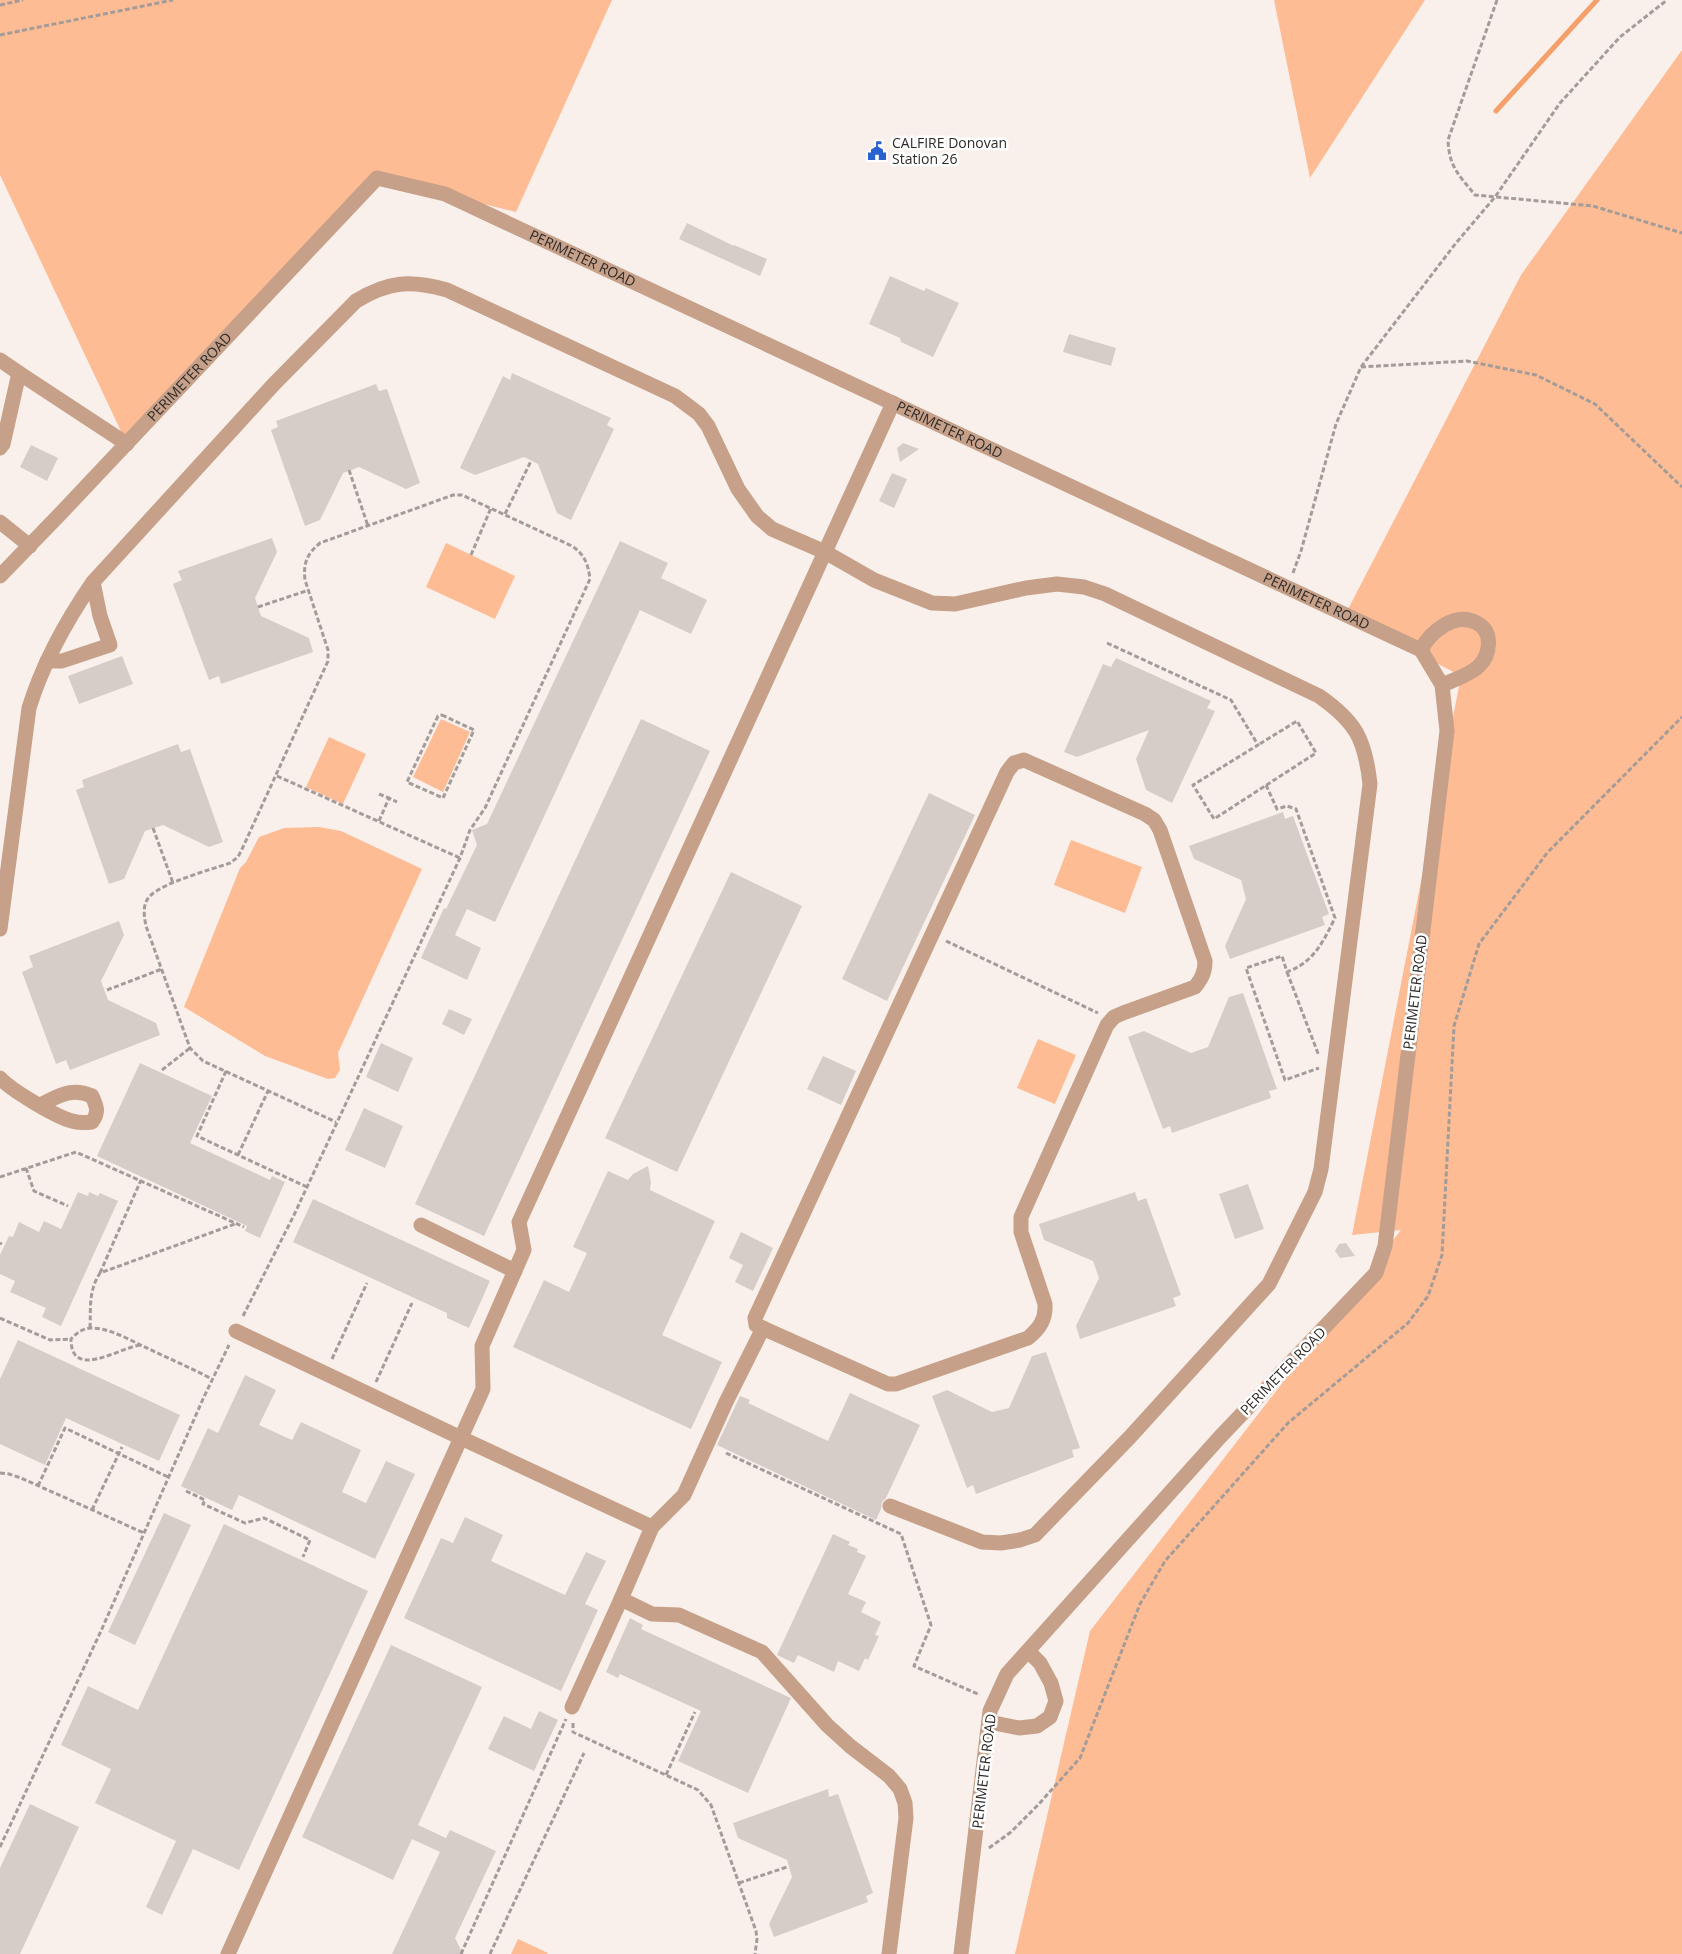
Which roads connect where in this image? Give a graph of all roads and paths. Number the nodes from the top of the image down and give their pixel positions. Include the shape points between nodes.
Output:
1 (23, 0) edge
2 (174, 0) edge
3 (1497, 0) edge
4 (1667, 0) edge
5 (0, 4) edge
6 (0, 35) edge
7 (1495, 197) junction
8 (1682, 232) edge
9 (0, 360) edge
10 (1361, 367) junction
11 (19, 374) junction
12 (893, 403) junction
13 (127, 444) junction
14 (0, 448) edge
15 (530, 460) dead end
16 (349, 470) dead end
17 (1682, 487) edge
18 (491, 508) junction
19 (505, 514) junction
20 (0, 522) edge
21 (368, 526) junction
22 (30, 546) junction
23 (825, 552) junction
24 (471, 555) dead end
25 (0, 576) edge
26 (93, 582) junction
27 (1287, 587) junction
28 (308, 590) junction
29 (258, 607) dead end
30 (1107, 643) dead end
31 (1421, 650) junction
32 (47, 660) junction
33 (1442, 685) junction
34 (442, 715) joint
35 (1258, 745) junction
36 (277, 776) junction
37 (1266, 785) junction
38 (379, 794) dead end
39 (389, 798) junction
40 (397, 802) dead end
41 (379, 821) junction
42 (153, 828) dead end
43 (460, 858) junction
44 (173, 883) junction
45 (0, 929) edge
46 (932, 935) junction
47 (162, 969) junction
48 (1287, 972) junction
49 (108, 990) dead end
50 (1112, 1020) junction
51 (190, 1048) junction
52 (162, 1070) dead end
53 (226, 1071) junction
54 (0, 1078) edge
55 (268, 1091) junction
56 (40, 1105) dead end
57 (336, 1122) junction
58 (238, 1155) junction
59 (26, 1168) junction
60 (0, 1177) edge
61 (142, 1180) junction
62 (307, 1186) junction
63 (68, 1206) dead end
64 (235, 1223) junction
65 (421, 1225) dead end
66 (244, 1227) dead end
67 (515, 1270) junction
68 (100, 1273) junction
69 (367, 1283) dead end
70 (412, 1303) dead end
71 (0, 1318) edge
72 (90, 1328) junction
73 (763, 1328) junction
74 (236, 1331) junction
75 (71, 1339) junction
76 (140, 1345) junction
77 (326, 1374) junction
78 (212, 1379) junction
79 (370, 1395) junction
80 (461, 1438) junction
81 (122, 1447) dead end
82 (118, 1453) junction
83 (726, 1453) dead end
84 (0, 1473) edge
85 (168, 1477) junction
86 (38, 1486) junction
87 (186, 1491) dead end
88 (890, 1506) dead end
89 (92, 1510) junction
90 (652, 1527) junction
91 (144, 1534) junction
92 (303, 1557) dead end
93 (621, 1599) junction
94 (1028, 1651) junction
95 (994, 1701) junction
96 (572, 1707) junction
97 (695, 1712) dead end
98 (989, 1722) junction
99 (584, 1753) dead end
100 (666, 1775) junction
101 (0, 1847) edge
102 (787, 1867) dead end
103 (739, 1883) junction
104 (228, 1954) edge
105 (461, 1954) edge
106 (490, 1954) edge
107 (755, 1954) edge
108 (889, 1954) edge
109 (961, 1954) edge

1 - 5 path
2 - 6 path
3 - 7 path via 1448,140 1450,161 1476,195
4 - 7 path via 1620,37 1560,103
7 - 8 path via 1593,206
7 - 10 path
9 - 11 street
10 - 17 path via 1467,361 1536,375 1595,404
10 - 27 path via 1336,424 1301,551
11 - 13 street
11 - 14 street
12 - 13 street, PERIMETER ROAD via 445,194 377,178
12 - 23 street
12 - 27 street, PERIMETER ROAD
13 - 22 street, PERIMETER ROAD
15 - 19 path
16 - 21 path
18 - 19 path
18 - 21 path via 471,498 453,495
18 - 24 path
19 - 43 path via 582,553 590,580 485,808 470,830
20 - 22 street
21 - 28 path via 320,543 311,550 304,569
22 - 25 street, PERIMETER ROAD
23 - 26 street via 772,529 758,516 738,489 708,426 688,405 646,382 447,290 404,283 371,292 356,301 274,384
23 - 67 street via 519,1222 524,1250
23 - 88 street via 874,580 932,604 955,604 1057,584 1084,587 1105,594 1319,696 1339,710 1363,743 1370,784 1321,1169 1315,1192 1269,1284 1130,1437 1035,1535 1010,1542 982,1542
26 - 32 street via 69,617
26 - 32 street via 110,645 62,661
27 - 31 street, PERIMETER ROAD
28 - 29 path
28 - 36 path via 328,650 328,661
30 - 35 path via 1230,700
31 - 33 street, PERIMETER ROAD
31 - 33 street via 1426,639 1438,628 1453,622 1466,620 1478,623 1486,632 1489,643 1484,660 1477,668
32 - 45 street via 29,708
33 - 94 street, PERIMETER ROAD via 1447,731 1385,1246 1376,1273 1220,1437
34 - 34 path via 474,730 443,798 407,782 438,716
35 - 37 path via 1297,721 1316,753
35 - 37 path via 1193,785 1214,819
36 - 41 path
36 - 44 path via 238,857 230,863
37 - 48 path via 1277,809 1287,806 1296,809 1336,918 1306,963
38 - 39 path
39 - 40 path
39 - 41 path
41 - 43 path
42 - 44 path
43 - 57 path
44 - 47 path via 149,896 144,905 146,926
46 - 50 path
46 - 50 street via 1014,763 1024,760 1034,763 1145,814 1160,830 1205,961 1205,970 1195,987
46 - 73 street via 755,1318 756,1325
47 - 49 path
47 - 51 path
48 - 48 path via 1282,956 1246,968 1285,1080 1319,1069 1321,1063
50 - 73 street via 1021,1217 1021,1232 1046,1312 1042,1323 1028,1338 888,1384
51 - 52 path
51 - 53 path via 203,1062
53 - 55 path
53 - 58 path via 197,1136
54 - 56 street
55 - 57 path
55 - 58 path
57 - 62 path
58 - 62 path
59 - 60 path
59 - 61 path via 76,1152
59 - 63 path via 34,1190
61 - 64 path
61 - 68 path
62 - 74 path
64 - 66 path
64 - 68 path
65 - 67 street
67 - 80 street via 482,1346 483,1389
68 - 72 path via 89,1302
69 - 77 path
70 - 79 path
71 - 75 path via 50,1340
72 - 75 path via 80,1330
72 - 76 path via 104,1330
73 - 90 street via 684,1495
74 - 77 street
74 - 78 path
75 - 76 path via 71,1350 76,1358 86,1361
76 - 78 path
77 - 79 street
78 - 85 path
79 - 80 street
80 - 90 street
80 - 104 street
81 - 82 path
82 - 85 path
82 - 86 path via 65,1428
82 - 89 path
83 - 95 path via 901,1534 931,1625 914,1666
84 - 86 path
85 - 91 path
86 - 89 path
87 - 92 path via 204,1500 203,1504 245,1523 264,1518 310,1540
89 - 91 path
90 - 93 street
91 - 101 path
93 - 96 street
93 - 108 street via 652,1614 678,1615 762,1652 827,1725 890,1776 900,1789 906,1818
94 - 95 street, PERIMETER ROAD via 1007,1674
94 - 98 street via 1051,1682 1056,1702 1050,1717 1037,1726 1020,1728
95 - 98 street, PERIMETER ROAD
96 - 100 path via 573,1732
96 - 105 path
97 - 100 path
98 - 109 street, PERIMETER ROAD
99 - 106 path
100 - 103 path via 698,1790 711,1805
102 - 103 path
103 - 107 path via 756,1931

